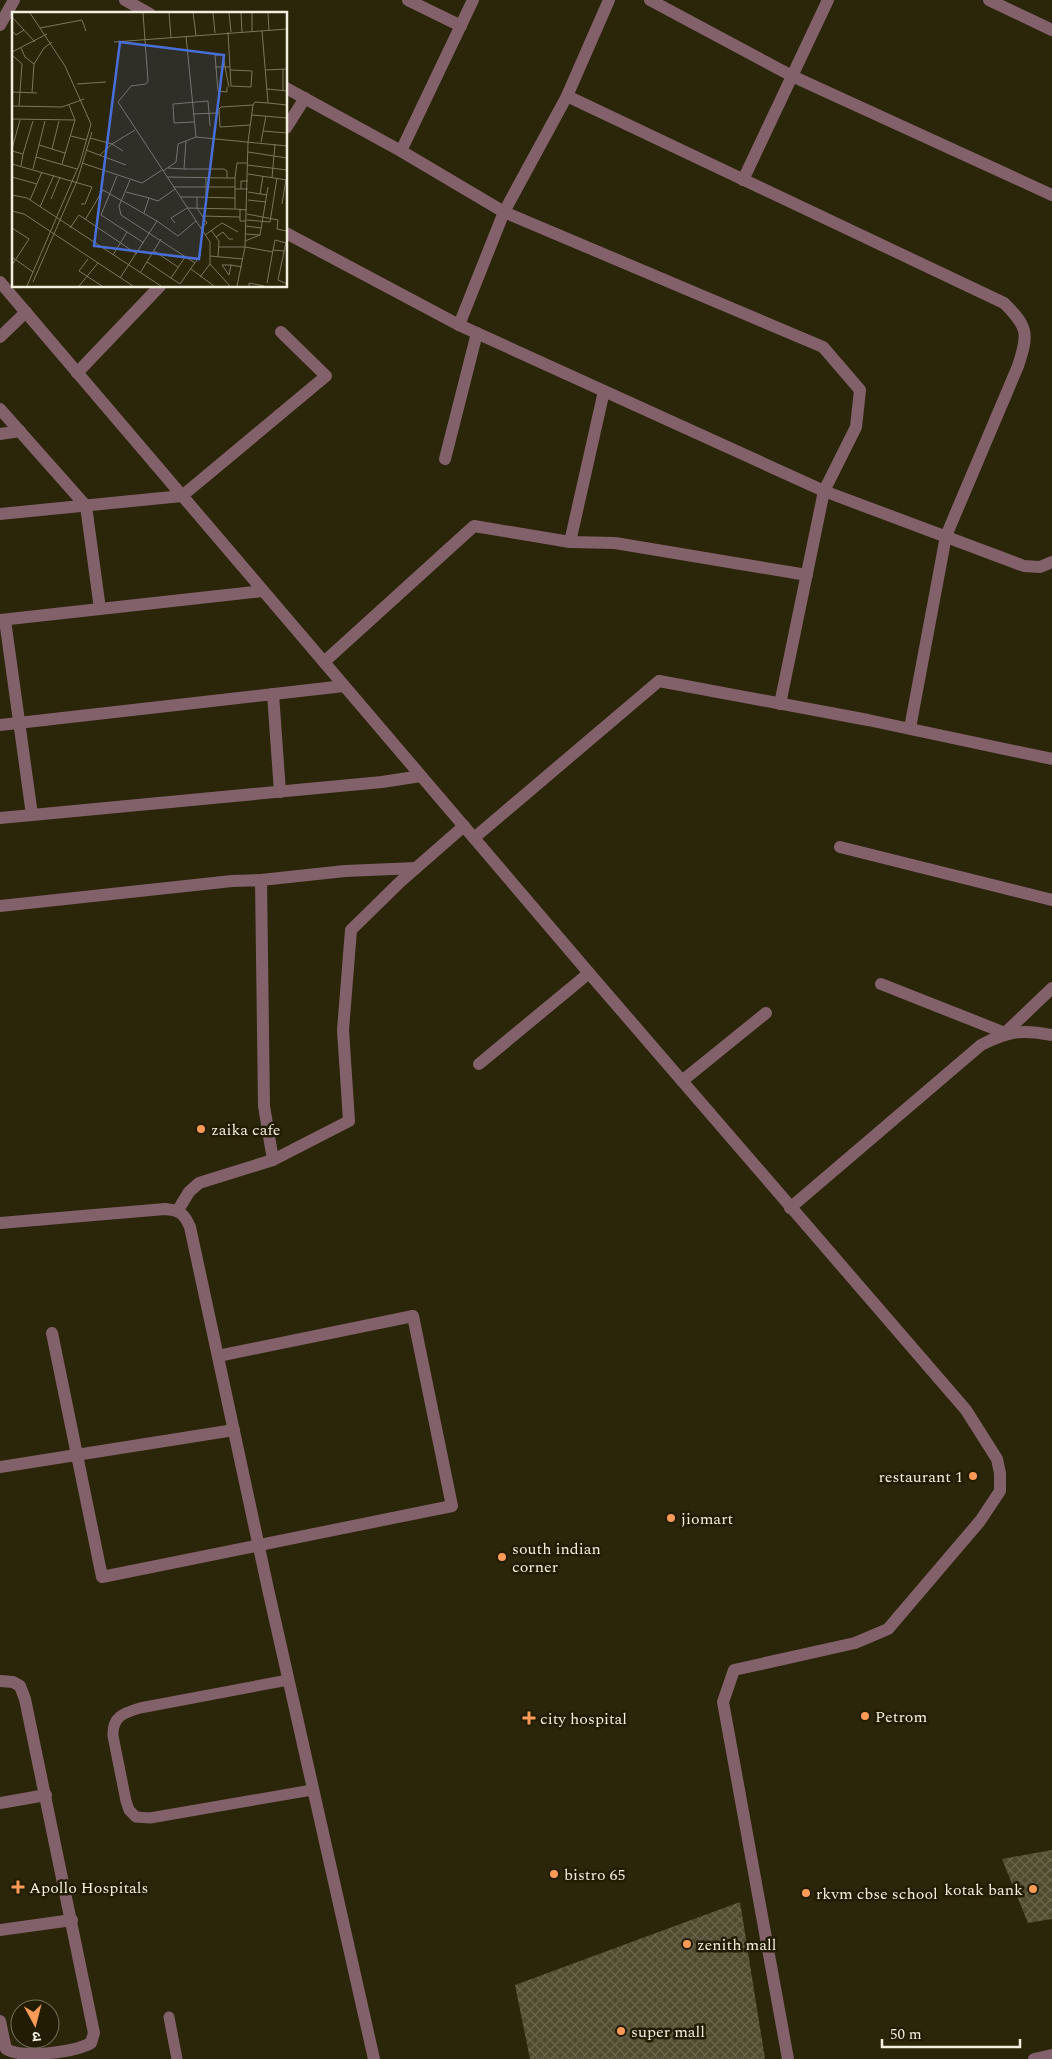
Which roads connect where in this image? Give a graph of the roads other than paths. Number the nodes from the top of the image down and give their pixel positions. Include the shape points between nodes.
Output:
1 (14, 0) edge
2 (125, 0) edge
3 (408, 0) edge
4 (473, 0) edge
5 (609, 0) edge
6 (650, 0) edge
7 (828, 0) edge
8 (989, 0) edge
9 (144, 7) edge
10 (0, 25) edge
11 (461, 26) junction
12 (1052, 30) edge
13 (792, 76) junction
14 (288, 89) edge
15 (566, 96) junction
16 (305, 98) junction
17 (288, 125) edge
18 (401, 151) junction
19 (743, 180) junction
20 (1052, 195) edge
21 (504, 212) junction
22 (288, 234) edge
23 (7, 286) edge
24 (158, 288) edge
25 (26, 312) junction
26 (459, 325) junction
27 (282, 332) dead end
28 (477, 333) junction
29 (0, 337) edge
30 (77, 373) junction
31 (604, 391) junction
32 (0, 409) edge
33 (20, 431) junction
34 (0, 434) edge
35 (445, 459) dead end
36 (824, 491) junction
37 (182, 496) junction
38 (86, 506) junction
39 (0, 514) edge
40 (946, 536) junction
41 (570, 542) junction
42 (1052, 562) edge
43 (807, 575) junction
44 (263, 591) junction
45 (100, 609) junction
46 (2, 620) edge
47 (324, 662) junction
48 (344, 686) junction
49 (274, 694) junction
50 (780, 704) junction
51 (19, 723) junction
52 (0, 725) edge
53 (910, 728) junction
54 (1052, 759) edge
55 (421, 776) junction
56 (280, 792) junction
57 (32, 815) junction
58 (0, 818) edge
59 (464, 826) junction
60 (474, 838) junction
61 (840, 847) dead end
62 (416, 868) junction
63 (261, 880) junction
64 (1052, 900) edge
65 (0, 906) edge
66 (589, 973) junction
67 (881, 984) dead end
68 (1052, 988) edge
69 (766, 1013) dead end
70 (1005, 1033) junction
71 (1052, 1034) edge
72 (479, 1064) dead end
73 (682, 1081) junction
74 (274, 1160) junction
75 (790, 1208) junction
76 (178, 1210) junction
77 (0, 1223) edge
78 (52, 1333) dead end
79 (218, 1356) junction
80 (234, 1430) junction
81 (77, 1455) junction
82 (0, 1467) edge
83 (258, 1546) junction
84 (288, 1680) junction
85 (0, 1681) edge
86 (312, 1790) junction
87 (46, 1795) junction
88 (0, 1803) edge
89 (72, 1920) junction
90 (0, 1930) edge
91 (169, 2017) dead end
92 (0, 2021) edge
93 (1052, 2055) edge
94 (177, 2059) edge
95 (374, 2059) edge
96 (788, 2059) edge
97 (1034, 2059) edge

1 - 10 street
2 - 9 street
3 - 11 street
4 - 11 street
5 - 15 street
6 - 13 street
7 - 13 street
8 - 12 street
11 - 18 street
13 - 19 street
13 - 20 street
14 - 16 street
15 - 19 street
15 - 21 street
16 - 17 street
16 - 18 street
18 - 21 street
19 - 40 street via 1004,303 1022,321 1023,352
21 - 26 street
21 - 36 street via 824,348 860,390 856,427
22 - 26 street
23 - 25 street
24 - 30 street
25 - 29 street
25 - 30 street
26 - 28 street
27 - 37 street via 326,376
28 - 31 street
28 - 35 street
30 - 37 street
31 - 36 street
31 - 41 street
32 - 33 street
33 - 34 street
33 - 38 street
36 - 40 street
36 - 43 street
37 - 38 street
37 - 44 street
38 - 39 street
38 - 45 street
40 - 42 street via 1024,566 1040,567
40 - 53 street
41 - 43 street via 615,543
41 - 47 street via 474,526
43 - 50 street
44 - 45 street
44 - 47 street
45 - 46 street
46 - 51 street
47 - 48 street
48 - 49 street
48 - 55 street
49 - 51 street
49 - 56 street
50 - 53 street
50 - 60 street via 659,681
51 - 52 street
51 - 57 street
53 - 54 street
55 - 56 street
55 - 59 street
56 - 57 street
57 - 58 street
59 - 60 street
59 - 62 street
60 - 66 street
61 - 64 street
62 - 63 street
62 - 74 street via 350,930 343,1030 349,1121
63 - 65 street via 232,880
63 - 74 street via 264,1106
66 - 72 street
66 - 73 street
67 - 70 street
68 - 70 street
69 - 73 street
70 - 71 street via 1031,1030
70 - 75 street via 981,1045
73 - 75 street
74 - 76 street via 199,1183
75 - 96 street via 966,1410 998,1459 1000,1491 980,1521 888,1629 855,1643 734,1670 723,1702
76 - 77 street
76 - 79 street via 186,1216 190,1227
78 - 81 street
79 - 80 street
79 - 83 street via 413,1316 452,1506
80 - 81 street
80 - 83 street
81 - 82 street
81 - 83 street via 102,1577
83 - 84 street
84 - 86 street
84 - 86 lane via 140,1708 116,1718 113,1736 126,1801 136,1817 150,1818
85 - 87 street via 13,1682 23,1692
86 - 95 street
87 - 88 street
87 - 89 street
89 - 90 street
89 - 92 street via 94,2033 91,2043 82,2048 14,2054 6,2049
91 - 94 lane
93 - 97 street

